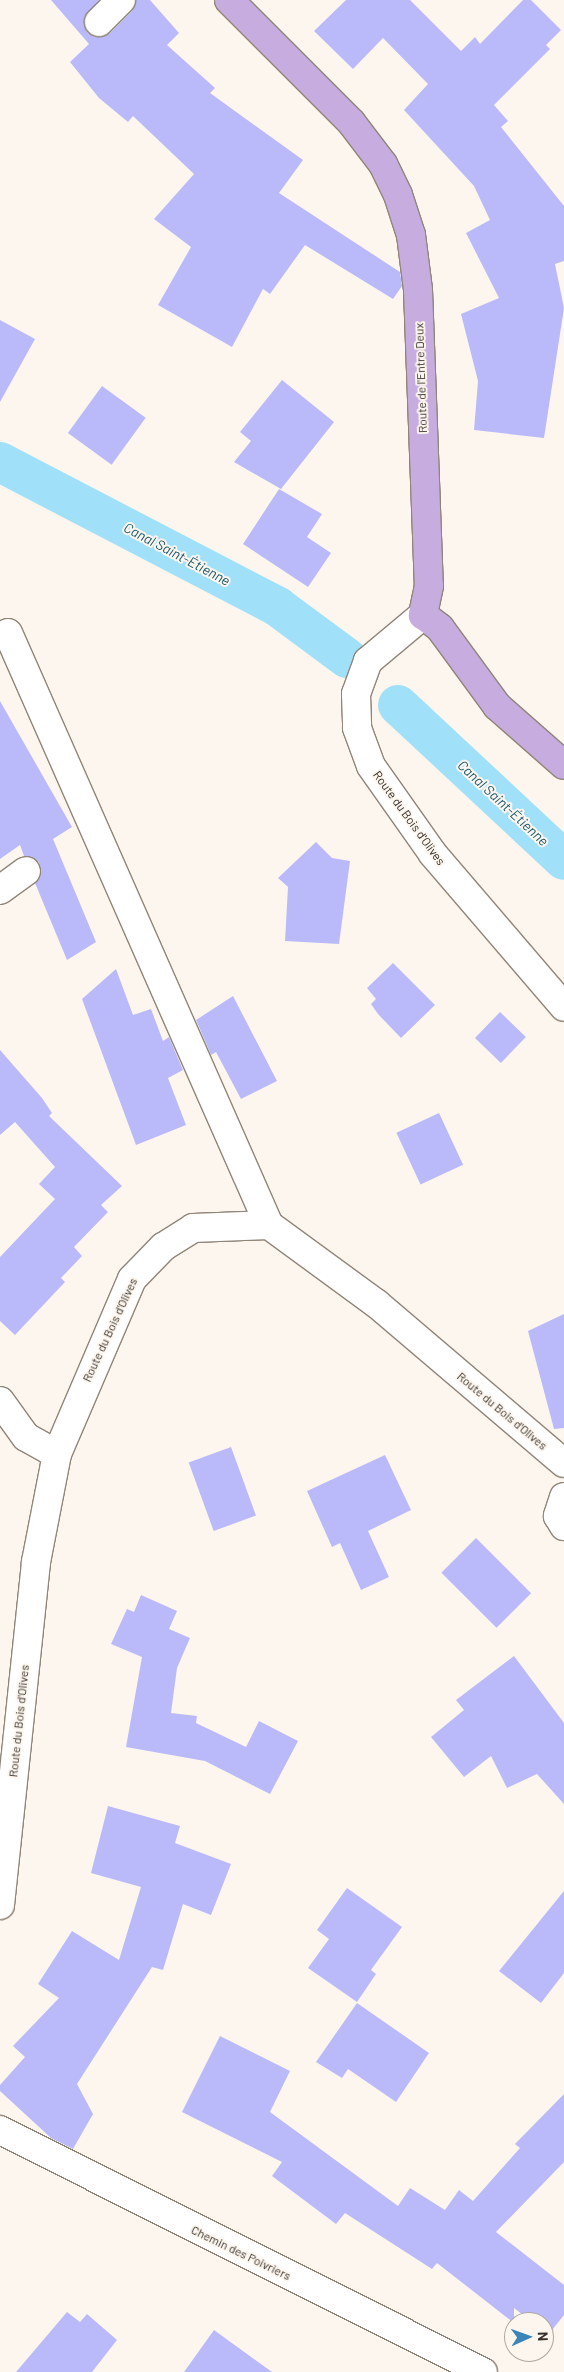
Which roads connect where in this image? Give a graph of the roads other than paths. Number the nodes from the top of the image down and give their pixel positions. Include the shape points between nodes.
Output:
1 (121, 0) edge
2 (229, 0) edge
3 (98, 22) dead end
4 (423, 615) junction
5 (8, 633) dead end
6 (564, 765) edge
7 (26, 871) dead end
8 (0, 890) edge
9 (564, 1007) edge
10 (269, 1226) junction
11 (0, 1401) edge
12 (57, 1454) junction
13 (564, 1463) edge
14 (564, 1496) edge
15 (564, 1526) edge
16 (0, 1905) edge
17 (0, 2130) edge
18 (483, 2372) edge

1 - 3 street
2 - 4 main road, Route de l'Entre Deux via 351,122 383,164 411,235 418,290 429,586
4 - 6 main road via 440,628 497,706
4 - 9 street, Route du Bois d'Olives via 368,661 356,694 357,728 372,766 433,854
5 - 10 street
7 - 8 street
10 - 12 street, Route du Bois d'Olives via 193,1228 164,1247 132,1279
10 - 13 street, Route du Bois d'Olives via 377,1304
11 - 12 street via 26,1437
12 - 16 street, Route du Bois d'Olives via 36,1562
14 - 15 street via 558,1516
17 - 18 street, Chemin des Poivriers

